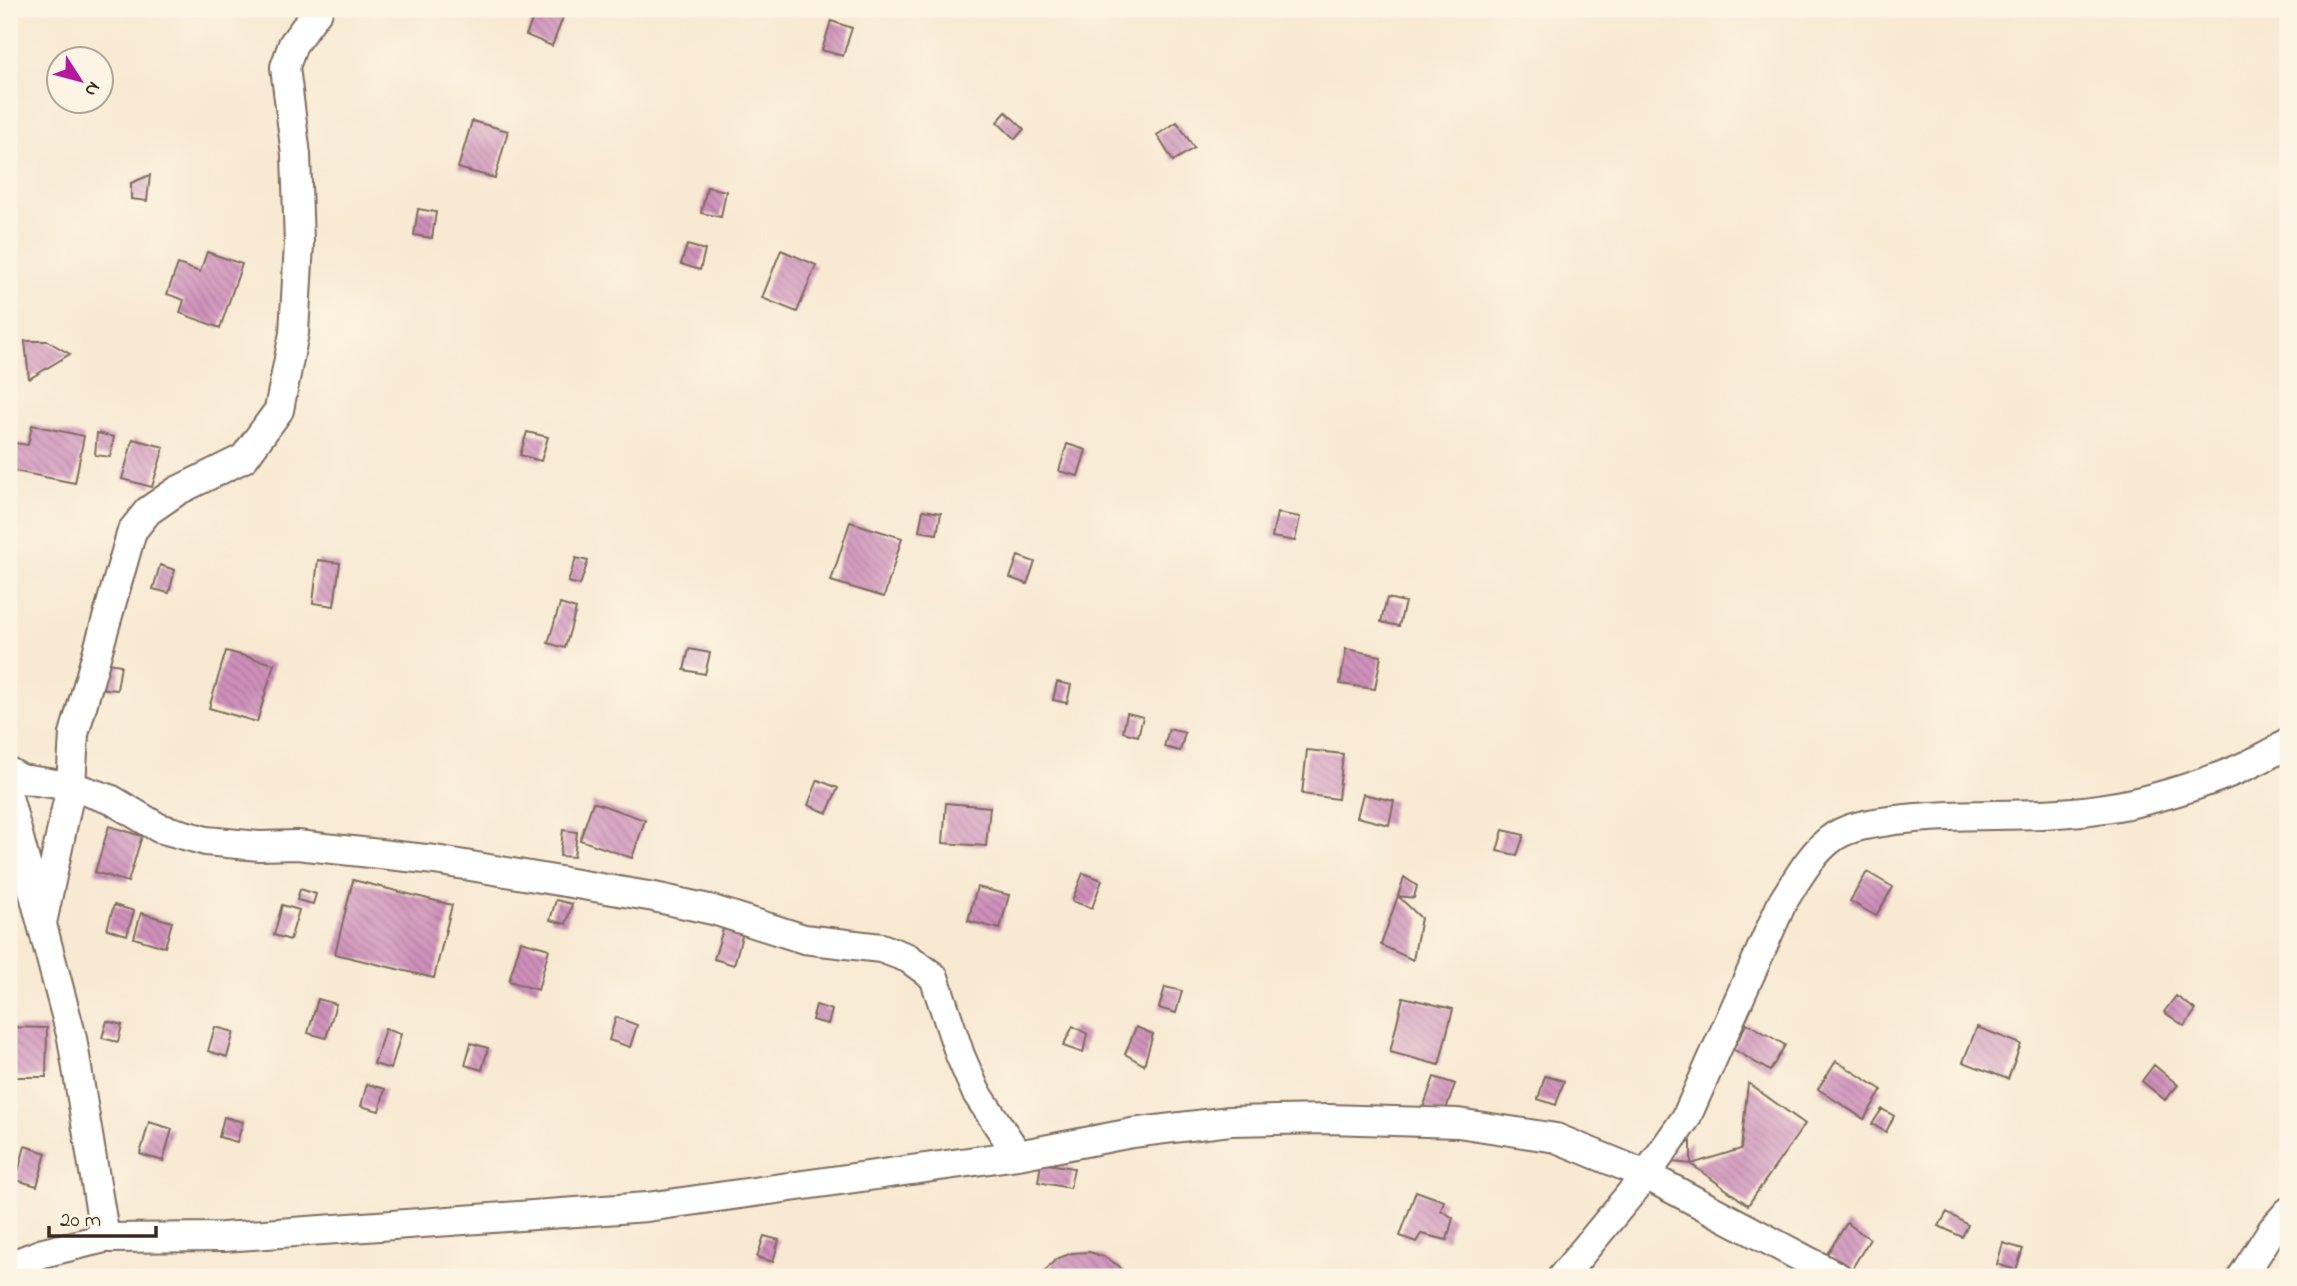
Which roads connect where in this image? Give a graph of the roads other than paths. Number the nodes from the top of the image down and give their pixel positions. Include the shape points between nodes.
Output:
1 (319, 9) edge
2 (2288, 743) edge
3 (9, 772) edge
4 (71, 786) junction
5 (9, 800) edge
6 (42, 923) junction
7 (1018, 1155) junction
8 (1647, 1175) junction
9 (2288, 1212) edge
10 (105, 1238) junction
11 (9, 1266) edge
12 (1562, 1277) edge
13 (1838, 1277) edge
14 (2242, 1277) edge

1 - 4 street via 293,44 285,67 296,155 299,244 293,333 279,410 244,458 177,491 148,512 132,531 74,734
2 - 8 street via 2175,792 2098,809 1938,814 1862,825 1834,837 1803,870 1782,903 1686,1118
3 - 4 street via 21,779
4 - 6 street
4 - 7 street via 112,800 159,828 205,841 297,845 435,860 666,900 804,939 881,948 908,958 934,977 976,1092
5 - 6 street
6 - 10 street via 72,1038
7 - 8 street via 1132,1133 1230,1121 1432,1122 1556,1138
7 - 10 street via 647,1207 223,1237
8 - 12 street
8 - 13 street
9 - 14 street
10 - 11 street

